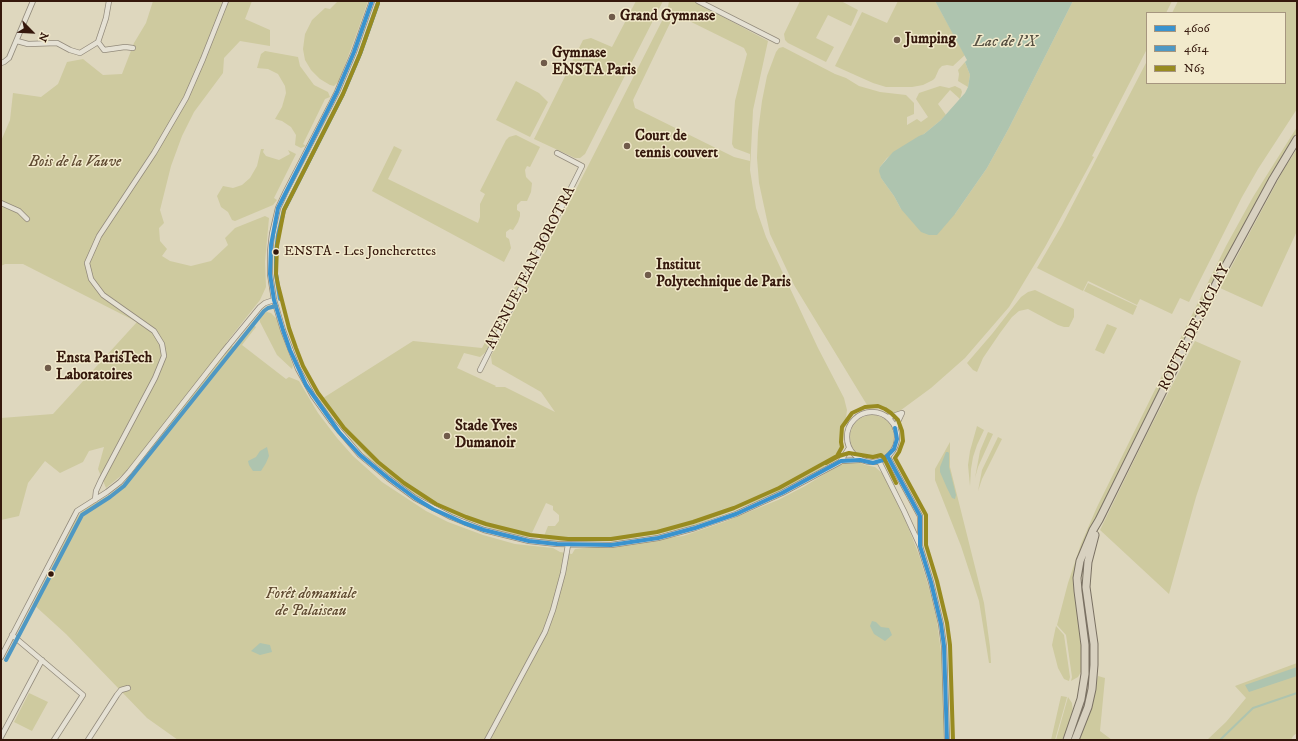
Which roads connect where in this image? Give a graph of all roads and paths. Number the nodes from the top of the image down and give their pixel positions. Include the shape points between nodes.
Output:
1 (33, 1) edge
2 (109, 1) edge
3 (226, 1) edge
4 (372, 1) edge
5 (698, 1) edge
6 (17, 41) junction
7 (777, 41) dead end
8 (98, 42) junction
9 (133, 48) dead end
10 (1, 63) edge
11 (1297, 139) edge
12 (557, 153) dead end
13 (1, 203) edge
14 (28, 219) dead end
15 (274, 300) junction
16 (480, 370) dead end
17 (887, 417) junction
18 (895, 428) junction
19 (849, 448) junction
20 (888, 457) junction
21 (860, 460) junction
22 (841, 461) junction
23 (879, 462) junction
24 (95, 500) junction
25 (1099, 520) junction
26 (568, 545) junction
27 (920, 546) junction
28 (12, 635) junction
29 (1, 657) edge
30 (42, 660) junction
31 (128, 688) dead end
32 (1, 737) edge
33 (54, 740) edge
34 (88, 740) edge
35 (487, 740) edge
36 (947, 740) edge
37 (1067, 740) edge
38 (1075, 740) edge

1 - 6 street
2 - 8 street
3 - 24 street via 186,98 154,154 99,236 87,263 91,279 104,295 154,331 162,344 164,356 101,480
4 - 15 street via 337,92 278,208 270,252
5 - 7 street
6 - 8 street via 28,44 57,43 80,53
6 - 10 street via 9,58
8 - 9 street via 104,50
11 - 25 main road, ROUTE DE SACLAY via 1218,282
12 - 16 street, AVENUE JEAN BOROTRA via 582,166
13 - 14 street via 20,211
15 - 24 street via 260,307 129,472
15 - 26 street via 290,350 310,390 339,432 374,467 415,498 464,523 517,538
17 - 18 street
17 - 18 street via 902,413
17 - 19 street via 871,412 855,418 848,429
18 - 20 street via 896,444
19 - 21 street
19 - 22 street
20 - 23 street
20 - 27 street via 920,516
21 - 22 street
21 - 23 street
22 - 26 street via 782,493 736,514 695,528 638,542
23 - 27 street
24 - 28 street via 80,508 74,516
25 - 37 main road, ROUTE DE SACLAY via 1078,567 1085,674 1081,699
25 - 38 main road, ROUTE DE SACLAY via 1091,549 1086,587 1094,644 1092,689
26 - 35 street via 563,573 545,632
27 - 36 street via 941,624
28 - 29 street
28 - 30 street
30 - 32 street
30 - 33 street via 83,695
31 - 34 street via 121,690 117,695

